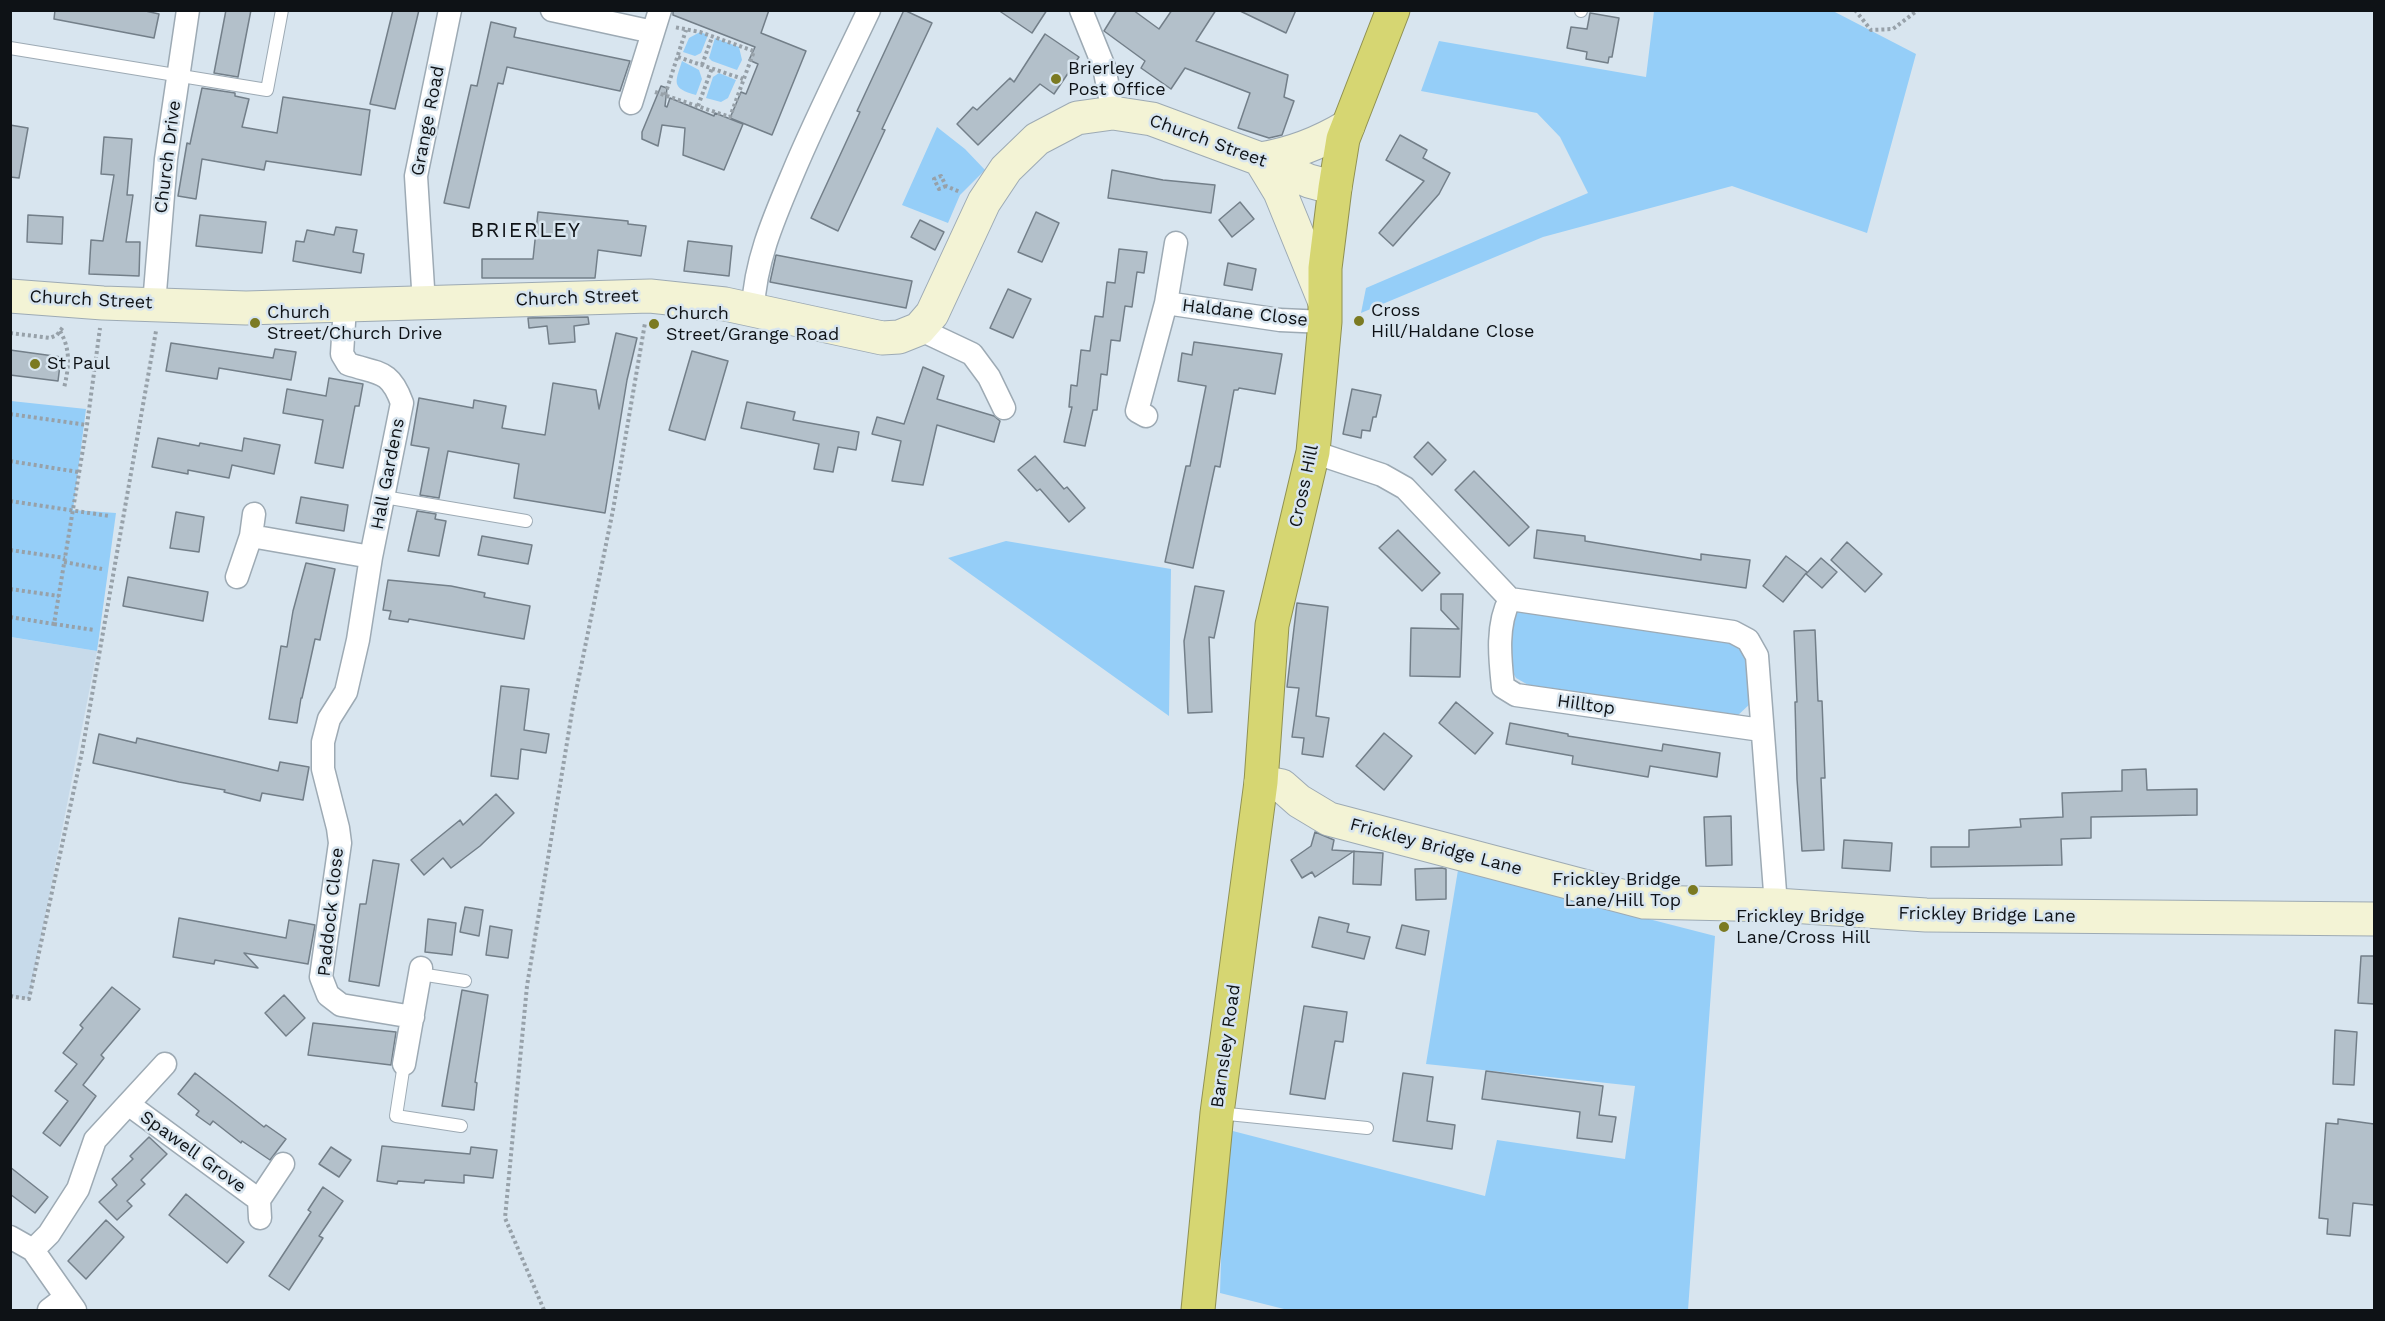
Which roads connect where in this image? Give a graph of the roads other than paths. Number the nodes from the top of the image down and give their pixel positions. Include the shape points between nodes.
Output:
1 (189, 10) edge
2 (282, 10) edge
3 (450, 10) edge
4 (552, 10) edge
5 (869, 10) edge
6 (1081, 10) edge
7 (1393, 10) edge
8 (657, 21) edge
9 (10, 48) edge
10 (178, 75) junction
11 (633, 94) road end
12 (1113, 113) junction
13 (1348, 126) junction
14 (1260, 159) junction
15 (1335, 188) junction
16 (1176, 243) dead end
17 (10, 296) edge
18 (1166, 303) junction
19 (157, 304) junction
20 (424, 304) junction
21 (345, 306) junction
22 (753, 309) junction
23 (1324, 311) junction
24 (919, 329) junction
25 (1004, 408) dead end
26 (1146, 416) dead end
27 (1313, 452) junction
28 (384, 497) junction
29 (526, 521) dead end
30 (371, 557) junction
31 (237, 577) dead end
32 (1509, 599) junction
33 (358, 640) joint
34 (1761, 730) junction
35 (1261, 782) junction
36 (1776, 905) junction
37 (2374, 919) edge
38 (420, 971) joint
39 (465, 981) dead end
40 (413, 1017) junction
41 (165, 1064) dead end
42 (404, 1064) joint
43 (128, 1104) junction
44 (1217, 1113) junction
45 (461, 1126) dead end
46 (1367, 1128) dead end
47 (283, 1164) dead end
48 (10, 1238) edge
49 (33, 1250) junction
50 (63, 1306) edge
51 (1198, 1311) edge

1 - 10 street, Church Drive
2 - 10 lane via 267,90
3 - 20 street, Grange Road via 416,176
4 - 8 street
5 - 22 street via 777,210 756,275
6 - 12 street via 1104,67
7 - 13 highway
8 - 11 street
9 - 10 lane
10 - 19 street, Church Drive via 166,159
12 - 14 street, Church Street via 1152,119
12 - 24 street, Church Street via 1077,118 1037,139 1006,169 984,202 932,314
13 - 14 street via 1323,141
13 - 15 highway
14 - 15 street, Church Street
14 - 23 street via 1280,192
15 - 23 highway, Cross Hill
16 - 18 street, Haldane Close
17 - 19 street, Church Street
18 - 23 street, Haldane Close via 1280,320
18 - 26 street, Haldane Close via 1137,411
19 - 21 street, Church Street via 246,308
20 - 21 street, Church Street
20 - 22 street, Church Street via 650,296
21 - 28 street, Hall Gardens via 342,354 348,364 384,374 396,387 402,403
22 - 24 street, Church Street via 882,338 899,337
23 - 27 highway, Cross Hill
24 - 25 street via 972,354
27 - 32 street via 1382,475 1406,488
27 - 35 highway, Cross Hill via 1272,624
28 - 29 lane
28 - 30 street, Hall Gardens
30 - 31 street via 252,525
30 - 33 street, Hall Gardens
32 - 34 street via 1732,632 1748,640 1757,656
32 - 34 street, Hilltop via 1502,614 1501,667 1503,687 1516,695
33 - 40 street, Paddock Close via 346,692 329,719 323,742 323,769 340,843 321,977 328,995 341,1005
34 - 36 street
35 - 36 street, Frickley Bridge Lane via 1282,786 1329,819 1644,902
35 - 44 highway, Barnsley Road
36 - 37 street, Frickley Bridge Lane via 1926,915
38 - 39 lane
38 - 40 street
40 - 42 street
41 - 43 street, Spawell Grove
42 - 45 lane via 396,1116
43 - 47 street, Spawell Grove via 259,1209
43 - 49 street, Spawell Grove via 95,1140 78,1189 49,1234
44 - 46 lane
44 - 51 highway, Barnsley Road
48 - 49 street
49 - 50 street

